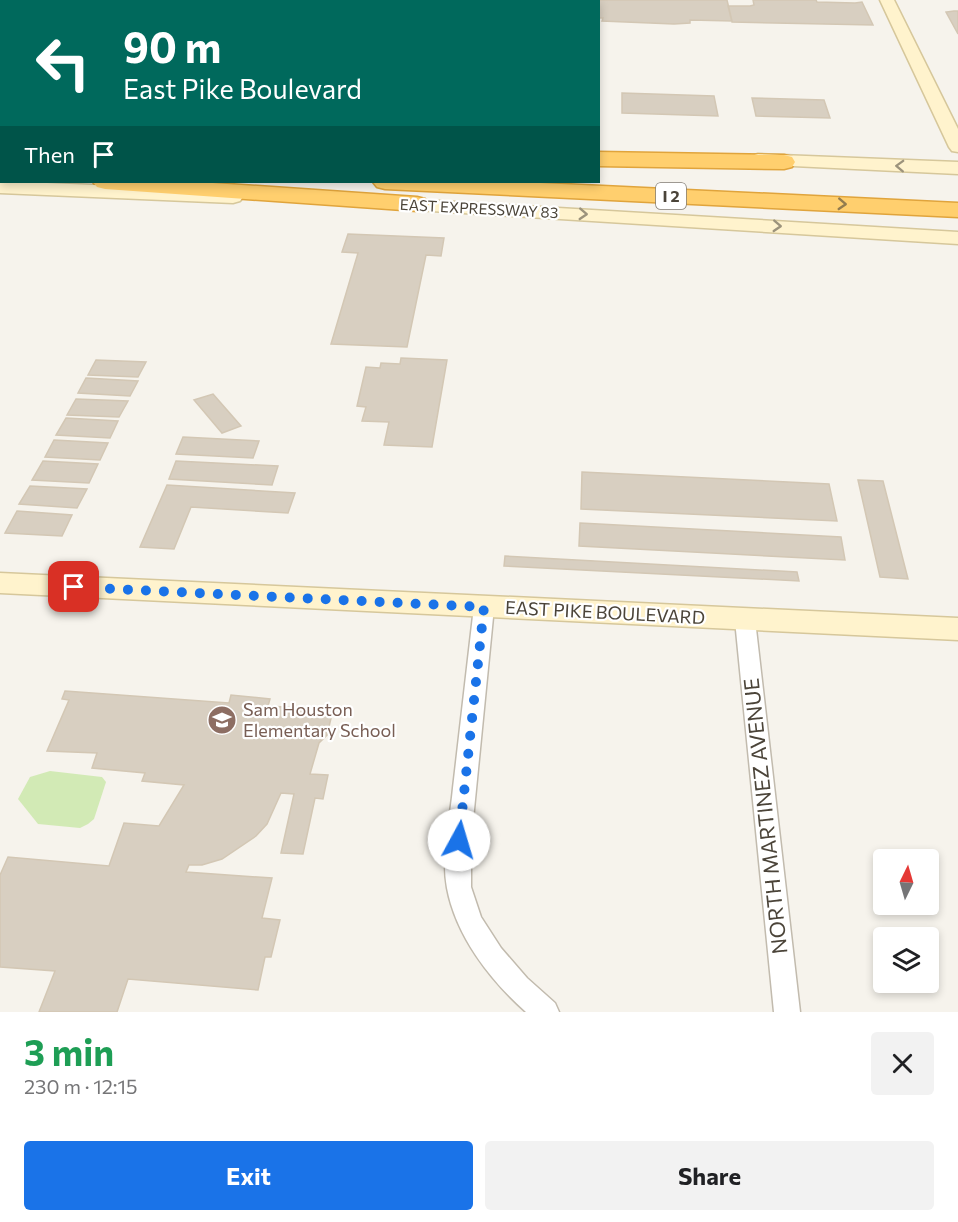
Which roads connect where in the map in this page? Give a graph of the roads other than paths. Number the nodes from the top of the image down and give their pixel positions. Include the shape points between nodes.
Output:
1 (887, 0) edge
2 (958, 147) edge
3 (600, 152) edge
4 (600, 159) edge
5 (784, 162) junction
6 (958, 168) edge
7 (600, 174) edge
8 (119, 183) edge
9 (405, 183) edge
10 (0, 187) edge
11 (958, 193) edge
12 (455, 207) junction
13 (958, 210) edge
14 (958, 238) edge
15 (0, 583) edge
16 (484, 607) junction
17 (745, 620) junction
18 (958, 629) edge
19 (546, 1012) edge
20 (787, 1012) edge

1 - 2 main road
3 - 5 main road
4 - 5 highway
6 -> 5 main road
7 - 11 highway, I 2
8 - 12 highway
9 -> 13 highway, I 2
10 - 12 main road, EAST EXPRESSWAY 83
12 -> 14 main road, EAST EXPRESSWAY 83
15 - 16 main road, EAST PIKE BOULEVARD
16 - 17 main road, EAST PIKE BOULEVARD
16 - 19 street via 457,864 460,889 482,942 520,989
17 - 18 main road, EAST PIKE BOULEVARD
17 - 20 street, NORTH MARTINEZ AVENUE

